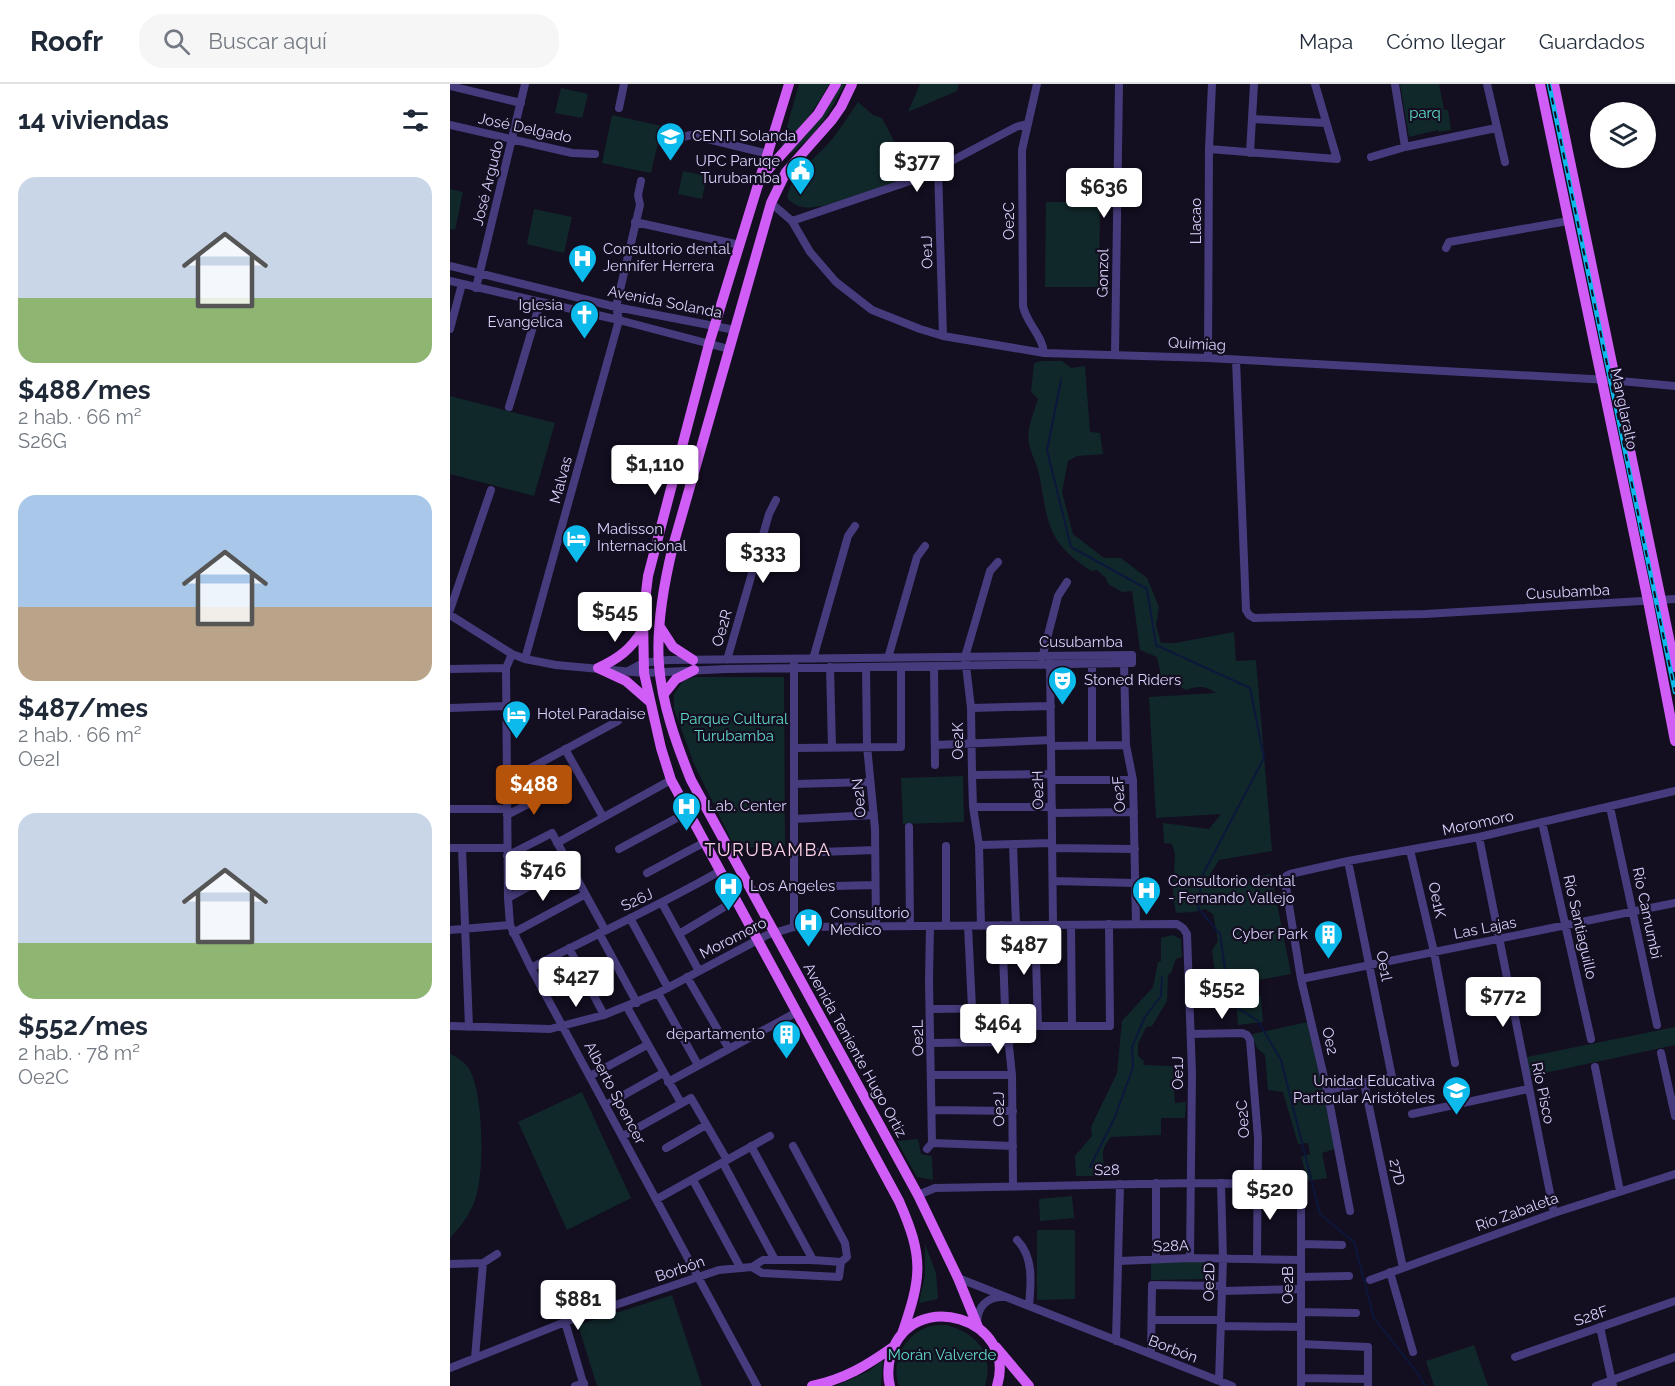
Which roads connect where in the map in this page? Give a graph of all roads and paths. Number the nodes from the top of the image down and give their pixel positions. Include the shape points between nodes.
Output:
1 (525, 84) edge
2 (624, 84) edge
3 (789, 84) edge
4 (836, 84) edge
5 (852, 84) edge
6 (1037, 84) edge
7 (1119, 84) edge
8 (1212, 84) edge
9 (1254, 84) edge
10 (1316, 84) edge
11 (1395, 84) edge
12 (1487, 84) edge
13 (1540, 84) edge
14 (1554, 84) edge
15 (450, 86) edge
16 (521, 103) junction
17 (619, 108) dead end
18 (1252, 119) junction
19 (1326, 123) junction
20 (1027, 124) junction
21 (450, 125) edge
22 (1496, 128) junction
23 (668, 134) dead end
24 (512, 140) junction
25 (1405, 147) junction
26 (1209, 150) junction
27 (1250, 153) junction
28 (595, 154) dead end
29 (770, 154) junction
30 (1371, 157) dead end
31 (1505, 162) dead end
32 (938, 168) junction
33 (761, 178) junction
34 (641, 181) dead end
35 (771, 203) junction
36 (1568, 221) junction
37 (635, 222) junction
38 (792, 222) junction
39 (740, 245) junction
40 (1446, 248) dead end
41 (450, 266) edge
42 (480, 273) junction
43 (450, 281) edge
44 (462, 284) junction
45 (476, 288) junction
46 (540, 303) junction
47 (616, 307) junction
48 (619, 320) junction
49 (714, 326) junction
50 (450, 329) edge
51 (735, 330) junction
52 (943, 336) junction
53 (709, 344) junction
54 (729, 349) junction
55 (1044, 353) junction
56 (1115, 354) junction
57 (1209, 358) junction
58 (1236, 360) junction
59 (1602, 379) junction
60 (1616, 380) junction
61 (1675, 386) edge
62 (509, 407) dead end
63 (491, 490) dead end
64 (776, 500) dead end
65 (855, 526) dead end
66 (925, 546) dead end
67 (998, 562) dead end
68 (1067, 582) dead end
69 (1675, 599) edge
70 (1661, 600) junction
71 (1648, 601) junction
72 (450, 613) edge
73 (660, 627) junction
74 (642, 631) junction
75 (512, 654) junction
76 (888, 658) junction
77 (525, 659) junction
78 (813, 659) junction
79 (727, 660) junction
80 (1046, 660) junction
81 (966, 661) junction
82 (1092, 663) junction
83 (1124, 663) junction
84 (794, 664) junction
85 (694, 665) junction
86 (659, 666) junction
87 (934, 666) junction
88 (866, 667) junction
89 (901, 667) junction
90 (1675, 667) edge
91 (506, 668) junction
92 (598, 668) junction
93 (644, 668) junction
94 (830, 668) junction
95 (450, 669) edge
96 (664, 694) junction
97 (650, 701) junction
98 (506, 706) junction
99 (1051, 706) junction
100 (450, 708) edge
101 (971, 708) junction
102 (618, 721) dead end
103 (1675, 741) edge
104 (972, 743) junction
105 (1051, 743) junction
106 (1092, 744) junction
107 (935, 745) junction
108 (1126, 745) junction
109 (867, 746) junction
110 (832, 747) junction
111 (794, 748) junction
112 (565, 749) junction
113 (935, 765) dead end
114 (972, 775) junction
115 (1052, 777) junction
116 (506, 779) junction
117 (671, 780) junction
118 (1133, 780) junction
119 (870, 782) junction
120 (794, 784) junction
121 (1675, 791) edge
122 (550, 793) dead end
123 (974, 807) junction
124 (1610, 807) junction
125 (450, 809) edge
126 (1052, 810) junction
127 (507, 812) junction
128 (688, 812) junction
129 (1134, 812) junction
130 (874, 815) junction
131 (603, 818) junction
132 (794, 819) junction
133 (1542, 822) junction
134 (909, 827) dead end
135 (1479, 837) junction
136 (705, 842) junction
137 (557, 843) junction
138 (1012, 844) junction
139 (979, 845) junction
140 (1052, 845) junction
141 (946, 846) dead end
142 (450, 848) edge
143 (462, 848) junction
144 (619, 849) dead end
145 (1135, 849) junction
146 (875, 850) junction
147 (1410, 850) junction
148 (507, 852) junction
149 (794, 853) junction
150 (1348, 861) junction
151 (568, 865) junction
152 (720, 871) junction
153 (647, 873) dead end
154 (1286, 876) joint
155 (1053, 881) junction
156 (1135, 883) junction
157 (875, 885) junction
158 (794, 887) junction
159 (584, 895) junction
160 (508, 898) junction
161 (736, 900) junction
162 (662, 903) junction
163 (1675, 903) edge
164 (1634, 912) junction
165 (630, 918) junction
166 (1109, 924) junction
167 (1136, 924) junction
168 (1002, 925) junction
169 (1016, 925) junction
170 (1035, 925) junction
171 (1053, 925) junction
172 (1071, 925) junction
173 (910, 926) junction
174 (930, 926) junction
175 (946, 926) junction
176 (968, 926) junction
177 (981, 926) junction
178 (1566, 926) junction
179 (794, 927) junction
180 (876, 927) junction
181 (1183, 928) joint
182 (512, 929) junction
183 (450, 930) edge
184 (465, 930) junction
185 (602, 932) junction
186 (774, 932) junction
187 (679, 934) junction
188 (758, 939) junction
189 (1499, 939) junction
190 (569, 948) junction
191 (1434, 952) junction
192 (1370, 965) junction
193 (531, 968) junction
194 (699, 971) junction
195 (687, 977) junction
196 (1301, 979) junction
197 (668, 988) junction
198 (658, 993) junction
199 (637, 1003) junction
200 (627, 1007) junction
201 (972, 1008) junction
202 (1005, 1008) junction
203 (931, 1009) junction
204 (797, 1012) junction
205 (604, 1015) junction
206 (563, 1025) junction
207 (1657, 1025) dead end
208 (450, 1026) edge
209 (1072, 1026) junction
210 (469, 1027) junction
211 (1191, 1034) junction
212 (1591, 1039) dead end
213 (1010, 1042) junction
214 (931, 1043) junction
215 (647, 1045) junction
216 (729, 1049) junction
217 (1661, 1053) dead end
218 (1455, 1063) dead end
219 (698, 1065) junction
220 (1595, 1067) dead end
221 (663, 1073) junction
222 (931, 1075) junction
223 (1012, 1075) junction
224 (590, 1076) junction
225 (668, 1082) junction
226 (1364, 1083) junction
227 (1528, 1089) junction
228 (1327, 1090) junction
229 (681, 1103) junction
230 (606, 1106) junction
231 (932, 1110) junction
232 (1013, 1111) junction
233 (1412, 1114) dead end
234 (1675, 1116) edge
235 (706, 1125) junction
236 (623, 1136) junction
237 (770, 1136) dead end
238 (751, 1146) junction
239 (793, 1146) dead end
240 (1013, 1146) junction
241 (666, 1148) dead end
242 (725, 1161) junction
243 (1675, 1174) edge
244 (693, 1180) junction
245 (1191, 1182) junction
246 (1156, 1183) junction
247 (1221, 1183) junction
248 (1120, 1184) junction
249 (1258, 1184) junction
250 (1298, 1185) joint
251 (1013, 1186) junction
252 (1620, 1191) junction
253 (918, 1196) junction
254 (657, 1199) junction
255 (1350, 1211) dead end
256 (1554, 1213) junction
257 (1017, 1240) dead end
258 (1301, 1244) junction
259 (1342, 1245) dead end
260 (497, 1254) dead end
261 (1190, 1258) junction
262 (1257, 1258) junction
263 (1156, 1259) junction
264 (1223, 1259) junction
265 (775, 1260) junction
266 (813, 1260) junction
267 (1301, 1260) junction
268 (1119, 1261) junction
269 (842, 1262) junction
270 (483, 1263) junction
271 (450, 1264) edge
272 (740, 1267) junction
273 (752, 1267) junction
274 (1403, 1268) junction
275 (1390, 1272) junction
276 (699, 1276) junction
277 (1348, 1276) dead end
278 (1301, 1277) junction
279 (958, 1278) junction
280 (1370, 1280) dead end
281 (1222, 1289) junction
282 (1301, 1289) junction
283 (1004, 1297) junction
284 (1675, 1301) edge
285 (1029, 1306) junction
286 (1301, 1312) junction
287 (1356, 1313) dead end
288 (1152, 1320) junction
289 (565, 1322) junction
290 (1221, 1323) junction
291 (1301, 1327) junction
292 (1600, 1327) junction
293 (980, 1328) junction
294 (902, 1334) junction
295 (1116, 1341) junction
296 (1301, 1344) junction
297 (893, 1347) junction
298 (1413, 1352) dead end
299 (1151, 1354) junction
300 (1515, 1357) dead end
301 (1675, 1357) edge
302 (475, 1358) junction
303 (450, 1368) edge
304 (1219, 1381) junction
305 (1301, 1382) edge
306 (1368, 1383) edge
307 (1613, 1383) edge
308 (581, 1385) edge
309 (757, 1386) edge
310 (812, 1386) edge
311 (888, 1386) edge
312 (997, 1386) edge
313 (1029, 1386) edge
314 (1232, 1386) edge
315 (1596, 1386) edge

1 - 16 street, José Argudo
2 - 17 street
3 - 29 main road
4 - 33 main road via 818,114
5 - 35 main road, Avenida Teniente Hugo Ortiz via 832,120 786,172
6 - 20 street, Oe2C
7 - 56 street, Gonzol
8 - 26 street, Llacao
9 - 18 street
10 - 19 street
11 - 25 street
12 - 22 street
13 - 36 main road, Manglaralto
14 - 60 main road, Manglaralto
15 - 16 street
16 - 24 street, José Argudo
18 - 19 street
18 - 27 street
19 - 27 street via 1337,159
20 - 32 street
20 - 55 street, Oe2C via 1022,150 1023,306
21 - 24 street, José Delgado
22 - 25 street
22 - 31 street
23 - 29 street via 691,135
24 - 28 street, José Delgado
24 - 42 street, José Argudo
25 - 30 street
26 - 27 street
26 - 57 street, Llacao
29 - 33 main road
32 - 38 street via 898,187
32 - 52 street, Oe1J
33 - 39 main road
34 - 37 street
35 - 38 street, Quimiag
35 - 51 main road, Avenida Teniente Hugo Ortiz
36 - 40 street via 1449,242
36 - 59 main road, Manglaralto
37 - 39 street
37 - 47 street
38 - 52 street, Quimiag via 810,252 837,282 872,310
39 - 49 main road
41 - 42 street, Avenida Solanda
42 - 45 street, José Argudo
42 - 47 street, Avenida Solanda
43 - 44 street, Avenida Solanda
44 - 45 street, Avenida Solanda
44 - 50 street
45 - 46 street, Avenida Solanda
46 - 48 street, Avenida Solanda
46 - 62 street
47 - 48 street, Malvas
47 - 49 street, Avenida Solanda
48 - 53 street, Avenida Solanda
48 - 77 street, Malvas
49 - 51 street, Avenida Solanda
49 - 53 main road
51 - 54 main road, Avenida Teniente Hugo Ortiz
52 - 55 street, Quimiag
53 - 54 street, Avenida Solanda
53 - 74 main road via 648,576
54 - 73 main road, Avenida Teniente Hugo Ortiz via 665,577
55 - 56 street, Quimiag
56 - 57 street, Quimiag
57 - 58 street, Quimiag
58 - 59 street, Quimiag
58 - 71 street, Cusubamba via 1246,610 1254,618
59 - 60 street, Quimiag
59 - 71 main road, Manglaralto
60 - 61 street, Quimiag
60 - 70 main road, Manglaralto
63 - 72 street
64 - 79 street, Oe2R
65 - 78 street via 848,536
66 - 76 street via 917,557
67 - 81 street, Oe2K via 990,571
68 - 80 street, Oe2H via 1058,596
69 - 70 street, Cusubamba
70 - 71 street, Cusubamba
70 - 90 main road, Manglaralto
71 - 103 main road, Manglaralto
72 - 75 street, Cusubamba
73 - 85 main road via 673,647
73 - 86 main road, Avenida Teniente Hugo Ortiz
74 - 92 main road via 624,654
74 - 93 main road
75 - 77 street, Cusubamba
75 - 91 street, Alberto Spencer
76 - 78 street, Cusubamba
76 - 81 street, Cusubamba
77 - 92 street, Cusubamba
78 - 84 street, Cusubamba
79 - 84 street, Cusubamba
79 - 85 street, Cusubamba
80 - 81 street, Cusubamba
80 - 82 street, Cusubamba
80 - 83 street, Cusubamba via 1132,655 1132,663
80 - 99 street, Oe2H
81 - 87 street, Cusubamba
81 - 101 street, Oe2K
82 - 83 street, Cusubamba
82 - 106 street
83 - 108 street, Oe2F
84 - 85 street, Cusubamba
84 - 94 street, Cusubamba
84 - 111 street
85 - 86 street, Cusubamba
85 - 96 main road
86 - 93 street, Cusubamba
86 - 96 main road, Avenida Teniente Hugo Ortiz
87 - 89 street, Cusubamba
87 - 107 street
88 - 89 street, Cusubamba
88 - 94 street, Cusubamba
88 - 109 street, Oe2N
89 - 109 street via 901,747
91 - 95 street
91 - 98 street, Alberto Spencer
92 - 93 street, Cusubamba
92 - 97 main road via 626,681
93 - 97 main road
94 - 110 street
96 - 186 main road, Avenida Teniente Hugo Ortiz via 673,733 691,780
97 - 117 main road
98 - 100 street
98 - 116 street, Alberto Spencer
99 - 101 street
99 - 105 street, Oe2H
101 - 104 street, Oe2K
102 - 112 street
104 - 105 street
104 - 107 street
104 - 114 street, Oe2K
105 - 106 street
105 - 115 street, Oe2H
106 - 108 street
107 - 113 street
108 - 118 street, Oe2F
109 - 110 street
109 - 119 street, Oe2N
110 - 111 street
111 - 120 street
112 - 116 street
112 - 131 street
114 - 115 street
114 - 123 street, Oe2K
115 - 118 street
115 - 126 street, Oe2H
116 - 127 street, Alberto Spencer
117 - 128 main road
117 - 131 street
118 - 129 street, Oe2F
119 - 120 street
119 - 130 street, Oe2N
120 - 132 street
121 - 124 street, Moromoro
122 - 127 street
123 - 126 street
123 - 139 street, Oe2K
124 - 133 street, Moromoro
124 - 164 street, Río Camumbi
125 - 127 street
126 - 129 street
126 - 140 street, Oe2H
127 - 148 street, Alberto Spencer
128 - 136 main road
128 - 144 street
129 - 145 street, Oe2F
130 - 132 street
130 - 146 street, Oe2N
131 - 137 street
132 - 149 street
133 - 135 street, Moromoro
133 - 178 street, Río Santiaguillo
134 - 173 street
135 - 147 street, Moromoro
135 - 189 street, Río Pisco
136 - 152 main road
136 - 153 street
137 - 148 street via 552,833
137 - 151 street
138 - 139 street
138 - 140 street
138 - 169 street
139 - 177 street, Oe2K
140 - 145 street
140 - 155 street, Oe2H
141 - 175 street
142 - 143 street
143 - 148 street
143 - 184 street
145 - 156 street, Oe2F
146 - 149 street
146 - 157 street, Oe2N
147 - 150 street, Moromoro
147 - 191 street, Oe1K
148 - 160 street, Alberto Spencer
149 - 158 street
150 - 154 street, Moromoro
150 - 192 street, Oe1l
151 - 159 street
151 - 160 street
152 - 161 main road
152 - 162 street, S26J
154 - 196 street, Oe2
155 - 156 street
155 - 171 street, Oe2H
156 - 167 street, Oe2F
157 - 158 street
157 - 180 street, Oe2N
158 - 179 street
159 - 182 street
159 - 185 street
160 - 182 street, Alberto Spencer
161 - 187 street
161 - 188 main road
162 - 165 street, S26J
162 - 187 street
163 - 164 street, Las Lajas
164 - 178 street, Las Lajas
164 - 207 street, Río Camumbi
165 - 185 street, S26J
165 - 197 street
166 - 167 street, Moromoro
166 - 172 street, Moromoro
166 - 209 street via 1110,1026
167 - 181 street, Moromoro via 1177,924
168 - 169 street, Moromoro
168 - 177 street, Moromoro
168 - 202 street, Oe2J
169 - 170 street, Moromoro
170 - 171 street, Moromoro
170 - 209 street via 1038,1026
171 - 172 street, Moromoro
172 - 209 street
173 - 174 street, Moromoro
173 - 180 street, Moromoro
174 - 175 street, Moromoro
174 - 203 street, Oe2L
175 - 176 street, Moromoro
176 - 177 street, Moromoro
176 - 201 street
178 - 189 street, Las Lajas
178 - 212 street, Río Santiaguillo
179 - 180 street, Moromoro
179 - 186 street, Moromoro
181 - 211 street, Oe1J via 1187,934
182 - 184 street
182 - 193 street, Alberto Spencer
183 - 184 street
184 - 210 street
185 - 190 street, S26J
185 - 199 street
186 - 188 street, Moromoro
186 - 253 main road, Avenida Teniente Hugo Ortiz
187 - 194 street
188 - 194 street, Moromoro
188 - 204 main road
189 - 191 street, Las Lajas
189 - 227 street, Río Pisco
190 - 193 street, S26J
190 - 205 street
191 - 192 street, Las Lajas
191 - 218 street, Oe1K
192 - 196 street, Las Lajas
192 - 226 street, Oe1l via 1392,1077
193 - 206 street, Alberto Spencer
194 - 195 street, Moromoro
195 - 197 street, Moromoro
195 - 216 street
196 - 228 street, Oe2
197 - 198 street, Moromoro
198 - 199 street, Moromoro
198 - 219 street
199 - 200 street, Moromoro
200 - 205 street, Moromoro
200 - 215 street
201 - 202 street
201 - 203 street
202 - 213 street, Oe2J
203 - 214 street, Oe2L
204 - 216 street
204 - 294 main road via 909,1225 917,1259 917,1283
205 - 206 street, Moromoro
206 - 210 street, Moromoro via 550,1029
206 - 224 street, Alberto Spencer
208 - 210 street, Moromoro
211 - 245 street, Oe1J
211 - 249 street, Oe2C via 1242,1033 1250,1040
213 - 214 street
213 - 223 street, Oe2J
214 - 222 street, Oe2L
215 - 221 street
215 - 224 street
216 - 219 street
217 - 234 street
219 - 225 street
220 - 252 street
221 - 225 street
221 - 230 street
222 - 223 street
222 - 231 street, Oe2L
223 - 232 street, Oe2J
224 - 230 street, Alberto Spencer
225 - 229 street
226 - 228 street
226 - 274 street, 27D
227 - 233 street
227 - 256 street, Río Pisco
228 - 255 street, Oe2
229 - 235 street via 691,1098
229 - 236 street
230 - 236 street, Alberto Spencer
231 - 232 street
231 - 240 street, Oe2L via 930,1146
232 - 240 street, Oe2J
235 - 241 street
235 - 242 street
236 - 254 street, Alberto Spencer
237 - 238 street
238 - 242 street
238 - 266 street
239 - 269 street via 845,1243 847,1257
240 - 251 street, Oe2J
242 - 244 street
242 - 265 street
243 - 252 street, Río Zabaleta
244 - 254 street
244 - 272 street
245 - 246 street, S28
245 - 247 street, S28
245 - 261 street, Oe1J
246 - 248 street, S28
246 - 263 street
247 - 249 street, S28
247 - 264 street, Oe2D
248 - 251 street, S28
248 - 268 street
249 - 250 street, S28
249 - 262 street, Oe2C
250 - 258 street, Oe2B
251 - 253 street, S28 via 935,1188
252 - 256 street, Río Zabaleta
253 - 279 main road, Avenida Teniente Hugo Ortiz
254 - 276 street, Alberto Spencer
256 - 274 street, Río Zabaleta
257 - 285 street via 1030,1259
258 - 259 street
258 - 267 street, Oe2B
260 - 270 street
261 - 263 street, S28A
261 - 264 street, S28A
262 - 264 street, S28A
262 - 267 street, S28A
263 - 268 street, S28A
264 - 281 street, Oe2D
265 - 266 street, Borbón
265 - 273 street, Borbón via 763,1260
266 - 269 street, Borbón
267 - 278 street, Oe2B
268 - 295 street
269 - 273 street, Borbón via 839,1277 762,1274
270 - 271 street
270 - 302 street
272 - 273 street, Borbón
272 - 276 street, Borbón
274 - 275 street, Río Zabaleta
275 - 280 street, Río Zabaleta
275 - 298 street
276 - 289 street, Borbón
276 - 309 street, Alberto Spencer
277 - 278 street
278 - 282 street, Oe2B
279 - 283 street, Borbón
279 - 293 main road, Avenida Teniente Hugo Ortiz
281 - 282 street
281 - 288 street via 1152,1285
281 - 290 street, Oe2D
282 - 286 street, Oe2B
283 - 285 street, Borbón
283 - 293 street via 984,1304 978,1312
284 - 292 street, S28F
285 - 295 street, Borbón
286 - 287 street
286 - 291 street, Oe2B
288 - 290 street
288 - 299 street
289 - 302 street, Borbón
289 - 308 street
290 - 291 street
290 - 304 street, Oe2D
291 - 296 street, Oe2B
292 - 300 street, S28F
292 - 307 street
293 - 294 main road via 956,1317 930,1317
293 - 312 main road, Avenida Teniente Hugo Ortiz via 999,1364
293 - 313 main road
294 - 297 main road
295 - 299 street, Borbón
296 - 305 street, Oe2B
296 - 306 street via 1368,1347
297 - 310 main road via 851,1374
297 - 311 main road
299 - 304 street, Borbón
301 - 307 street
302 - 303 street, Borbón
304 - 314 street, Borbón
305 - 306 street
307 - 315 street

